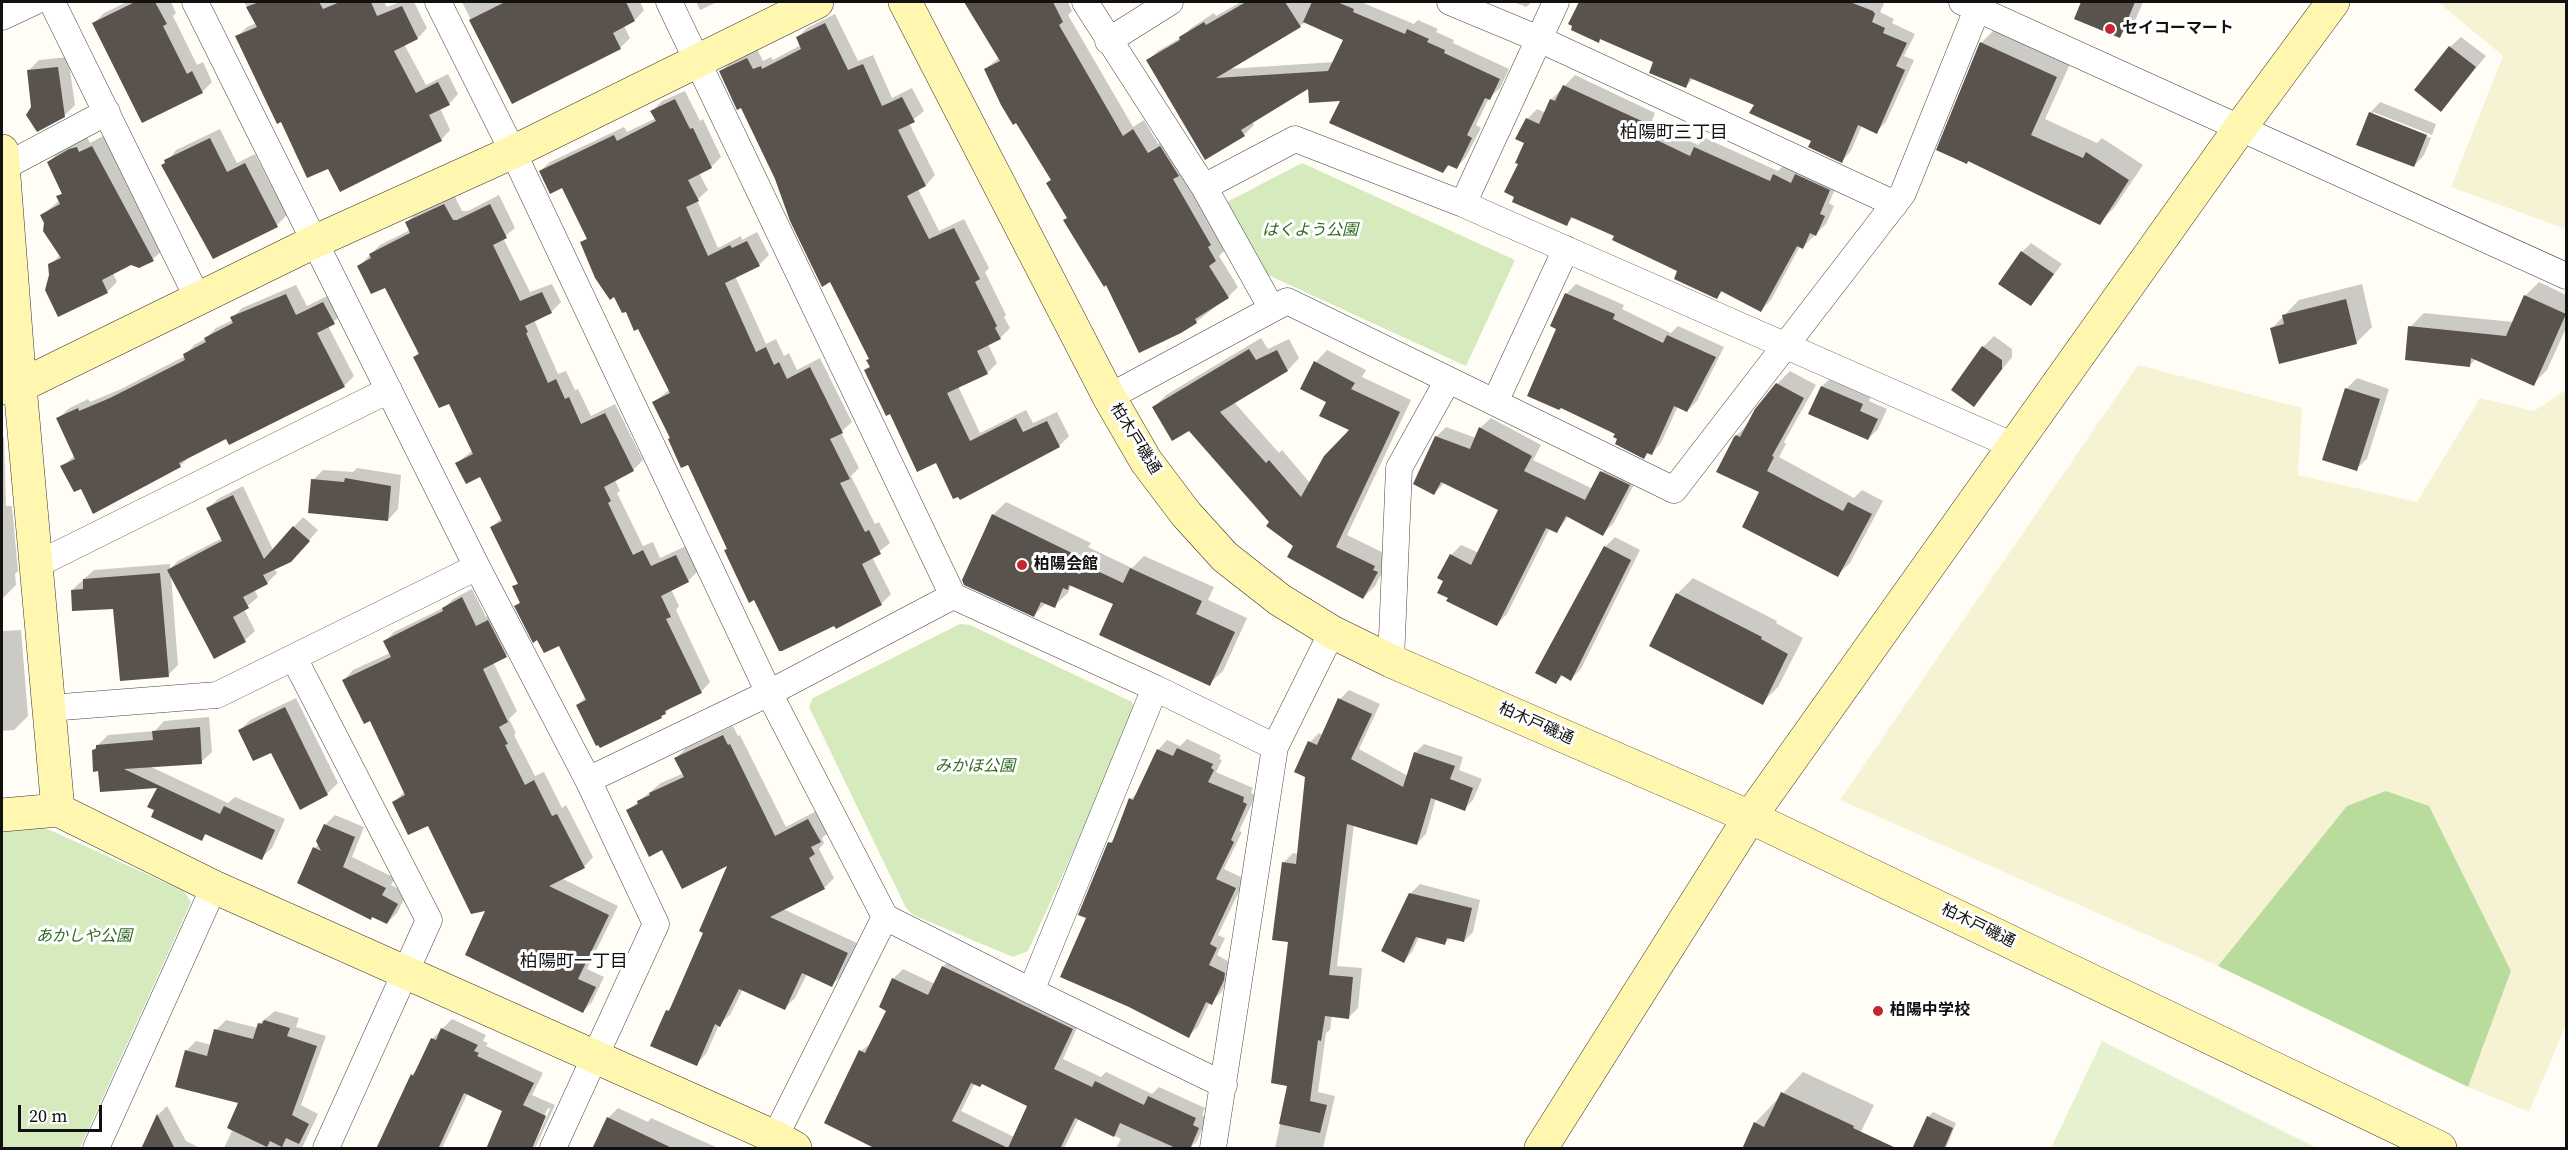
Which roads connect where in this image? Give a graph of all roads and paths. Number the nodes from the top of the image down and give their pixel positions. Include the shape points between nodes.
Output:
1 (34, 2) edge
2 (52, 2) edge
3 (195, 2) edge
4 (438, 2) edge
5 (669, 2) edge
6 (817, 2) edge
7 (905, 2) edge
8 (1085, 2) edge
9 (1170, 2) edge
10 (1450, 2) edge
11 (1556, 2) edge
12 (2333, 2) edge
13 (1973, 4) edge
14 (2, 17) edge
15 (1539, 39) junction
16 (1108, 41) junction
17 (699, 60) junction
18 (107, 112) junction
19 (2240, 128) junction
20 (513, 152) junction
21 (2, 159) edge
22 (1204, 187) junction
23 (1463, 204) junction
24 (1895, 204) junction
25 (316, 241) junction
26 (1566, 249) junction
27 (2566, 276) edge
28 (198, 300) junction
29 (1272, 309) junction
30 (1785, 344) junction
31 (1448, 380) junction
32 (11, 387) edge
33 (389, 390) junction
34 (1109, 397) junction
35 (1495, 402) junction
36 (2014, 446) junction
37 (36, 565) junction
38 (477, 567) junction
39 (953, 596) junction
40 (1332, 632) junction
41 (294, 658) junction
42 (1391, 660) junction
43 (1155, 688) junction
44 (769, 693) junction
45 (49, 708) junction
46 (1275, 747) junction
47 (588, 780) junction
48 (58, 810) junction
49 (2, 814) edge
50 (1750, 817) junction
51 (214, 887) junction
52 (885, 917) junction
53 (405, 973) junction
54 (1031, 991) junction
55 (595, 1056) junction
56 (1224, 1085) junction
57 (785, 1145) edge
58 (96, 1149) edge
59 (326, 1149) edge
60 (553, 1149) edge
61 (1213, 1149) edge
62 (1541, 1149) edge
63 (2439, 1149) edge

1 - 14 street
2 - 18 street
3 - 25 street
4 - 20 street
5 - 17 street
6 - 17 street
7 - 34 street, 柏木戸磯通
8 - 16 street
9 - 16 street
10 - 15 street
11 - 15 street
12 - 19 street
13 - 19 street
13 - 24 street via 1903,193
15 - 23 street
15 - 24 street
16 - 22 street
17 - 20 street
17 - 39 street
18 - 21 street
18 - 28 street
19 - 27 street
19 - 36 street
20 - 25 street
20 - 44 street
21 - 32 street
22 - 23 street via 1295,139
22 - 29 street
23 - 26 street
24 - 30 street
25 - 28 street
25 - 33 street
26 - 30 street
26 - 35 street
28 - 32 street
29 - 31 street via 1287,301
29 - 34 street
30 - 35 street via 1674,490
30 - 36 street
31 - 35 street
31 - 42 street via 1398,468
32 - 37 street
33 - 37 street
33 - 38 street
34 - 40 street, 柏木戸磯通 via 1146,461 1225,557 1280,600
36 - 50 street
37 - 45 street
38 - 41 street
38 - 47 street
39 - 43 street
39 - 44 street
40 - 42 street, 柏木戸磯通
40 - 46 street
41 - 45 street via 218,695
41 - 53 street via 429,920
42 - 50 street, 柏木戸磯通
43 - 46 street
43 - 54 street
44 - 47 street
44 - 52 street
45 - 48 street
46 - 56 street
47 - 55 street via 656,924
48 - 49 street
48 - 51 street
50 - 62 street
50 - 63 street, 柏木戸磯通
51 - 53 street
51 - 58 street
52 - 54 street
52 - 57 street
53 - 55 street
53 - 59 street
54 - 56 street
55 - 57 street
55 - 60 street
56 - 61 street

